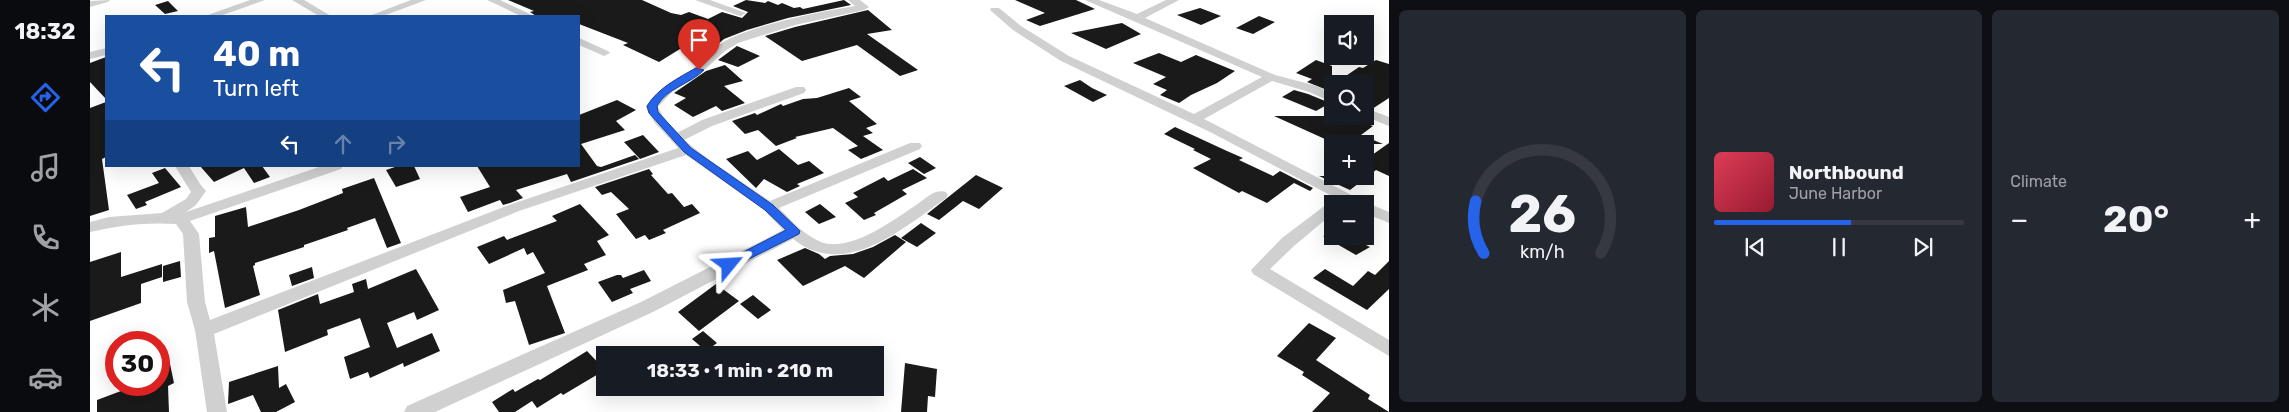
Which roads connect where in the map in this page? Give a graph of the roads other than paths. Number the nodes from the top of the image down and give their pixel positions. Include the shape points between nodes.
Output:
1 (105, 0) edge
2 (260, 0) edge
3 (297, 0) edge
4 (421, 0) edge
5 (492, 0) edge
6 (700, 0) edge
7 (852, 0) edge
8 (1090, 0) edge
9 (1174, 0) edge
10 (90, 4) edge
11 (996, 10) dead end
12 (741, 13) dead end
13 (213, 15) edge
14 (324, 15) edge
15 (377, 15) edge
16 (527, 15) edge
17 (1137, 18) junction
18 (580, 41) edge
19 (105, 50) edge
20 (604, 53) dead end
21 (90, 56) edge
22 (1271, 77) junction
23 (800, 90) dead end
24 (1324, 94) edge
25 (1374, 116) edge
26 (1195, 119) junction
27 (1388, 121) edge
28 (682, 144) junction
29 (914, 146) dead end
30 (183, 167) edge
31 (325, 168) edge
32 (941, 195) dead end
33 (1330, 195) edge
34 (769, 208) junction
35 (1374, 211) edge
36 (1324, 217) edge
37 (1389, 218) edge
38 (173, 219) junction
39 (90, 227) edge
40 (794, 231) junction
41 (204, 330) junction
42 (1389, 348) edge
43 (216, 412) edge
44 (414, 412) edge

1 - 10 street
2 - 13 street
3 - 14 street
4 - 15 street
5 - 16 street
6 - 12 street
7 - 28 street via 864,7 803,19 726,45 699,70 656,99 652,106 659,120
8 - 17 street
9 - 17 street
11 - 26 street via 1014,27 1047,47 1107,79
17 - 22 street
18 - 20 street
19 - 21 street
22 - 24 street
22 - 26 street
23 - 28 street via 706,123
25 - 27 street
26 - 33 street
28 - 34 street
28 - 41 street
29 - 34 street
30 - 38 street via 194,187 200,191
31 - 38 street
32 - 40 street via 874,238 851,248 836,251 817,247
34 - 40 street
35 - 37 street
36 - 42 street via 1288,242 1259,270
38 - 39 street via 133,219
38 - 41 street via 191,234 196,302
40 - 44 street via 646,307
41 - 43 street

